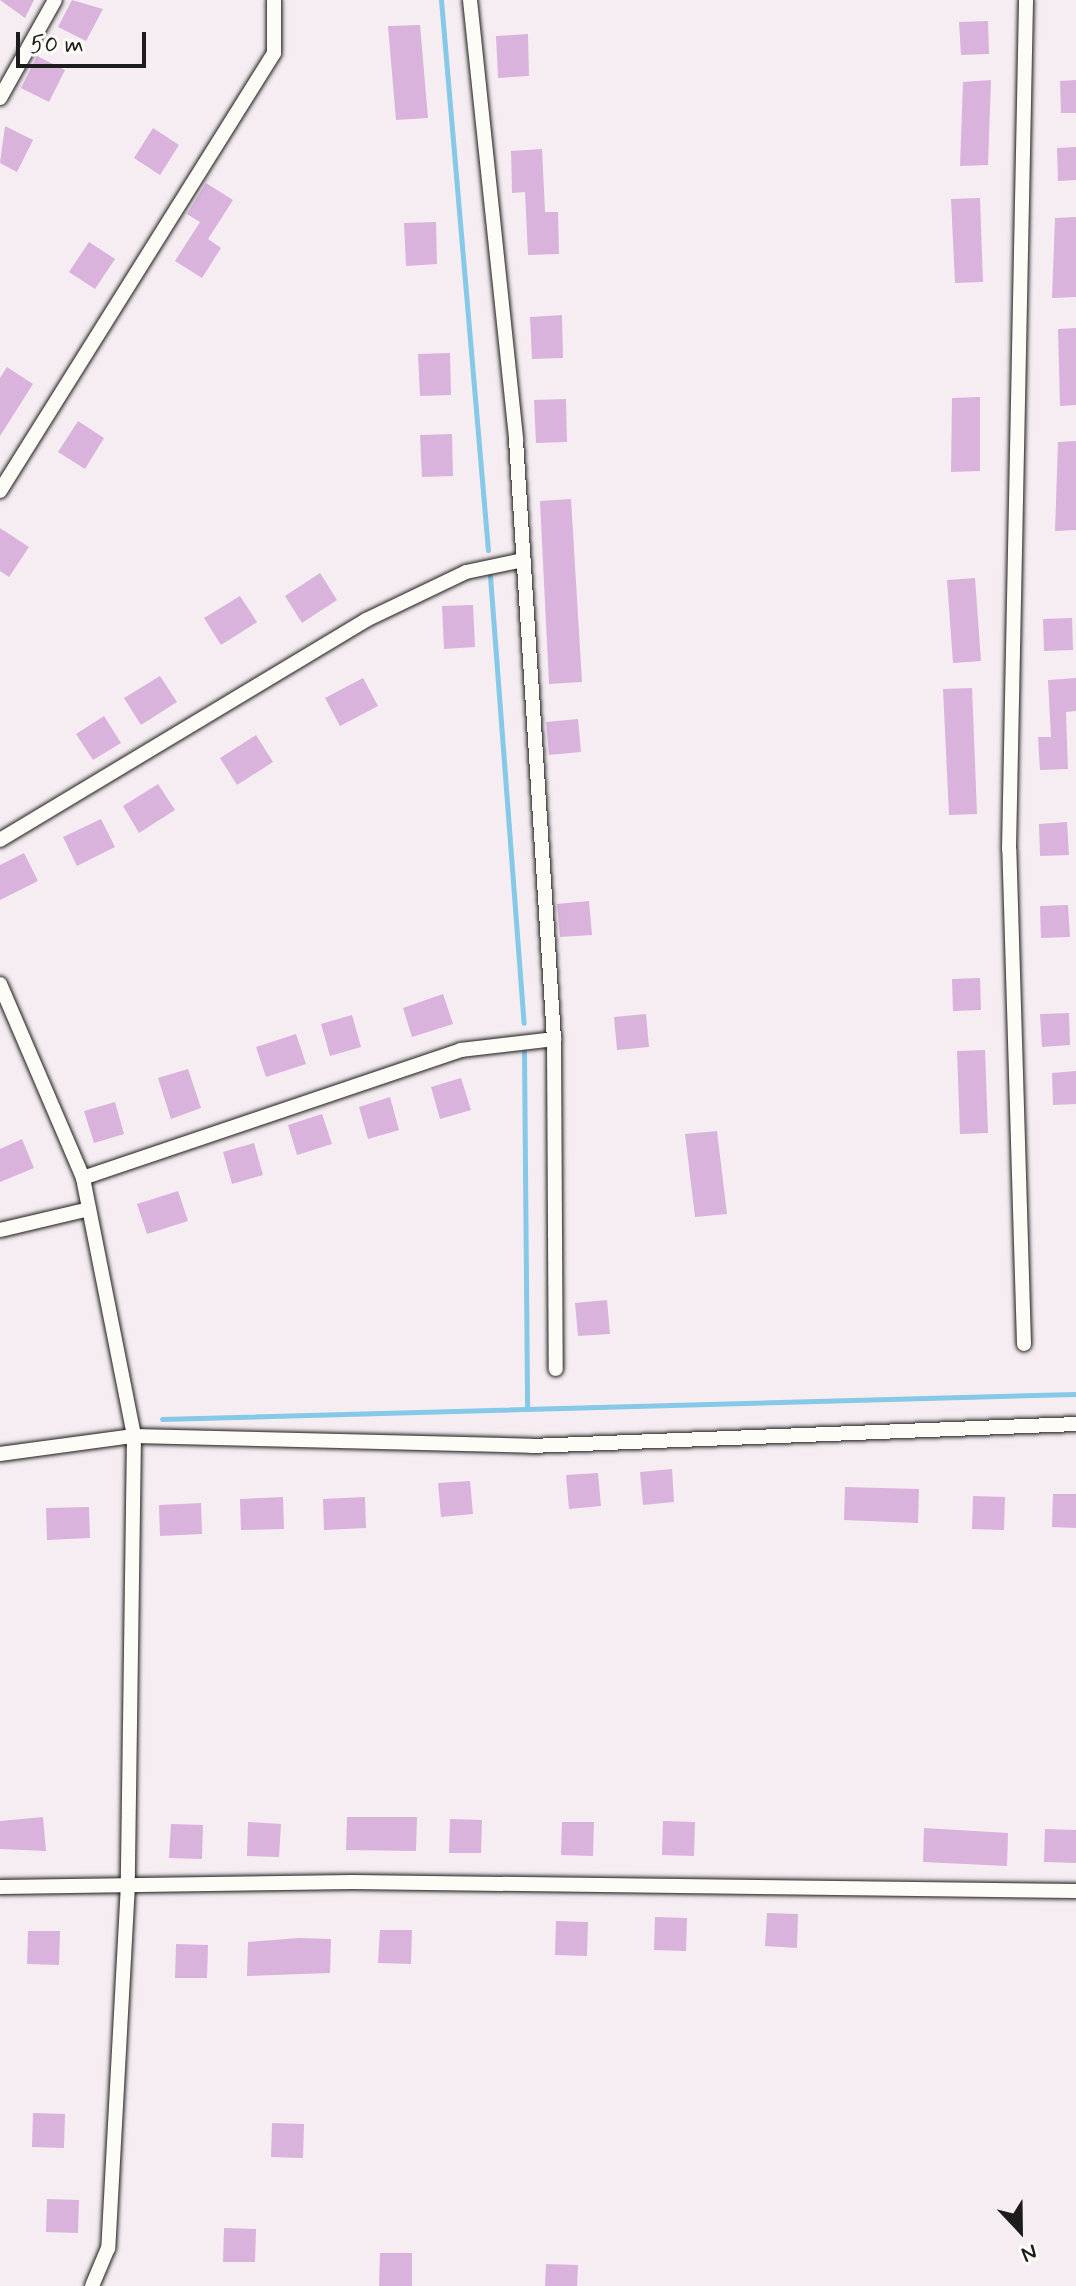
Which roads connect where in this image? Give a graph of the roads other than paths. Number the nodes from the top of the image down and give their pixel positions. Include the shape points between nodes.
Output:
1 (55, 0) edge
2 (274, 0) edge
3 (470, 0) edge
4 (1026, 0) edge
5 (0, 98) edge
6 (0, 491) edge
7 (523, 560) junction
8 (0, 840) edge
9 (0, 984) edge
10 (554, 1039) junction
11 (83, 1178) junction
12 (85, 1210) junction
13 (0, 1230) edge
14 (1024, 1344) dead end
15 (556, 1369) dead end
16 (1076, 1424) edge
17 (134, 1436) junction
18 (0, 1454) edge
19 (128, 1884) junction
20 (0, 1887) edge
21 (1076, 1891) edge
22 (92, 2286) edge

1 - 5 street
2 - 6 street via 274,53
3 - 7 street
4 - 14 street via 1009,849
7 - 8 street via 466,572 366,620
7 - 10 street
9 - 11 street
10 - 11 street via 461,1050
10 - 15 street
11 - 12 street
12 - 13 street
12 - 17 street
16 - 17 street via 531,1446
17 - 18 street
17 - 19 street
19 - 20 street
19 - 21 street
19 - 22 street via 108,2248

